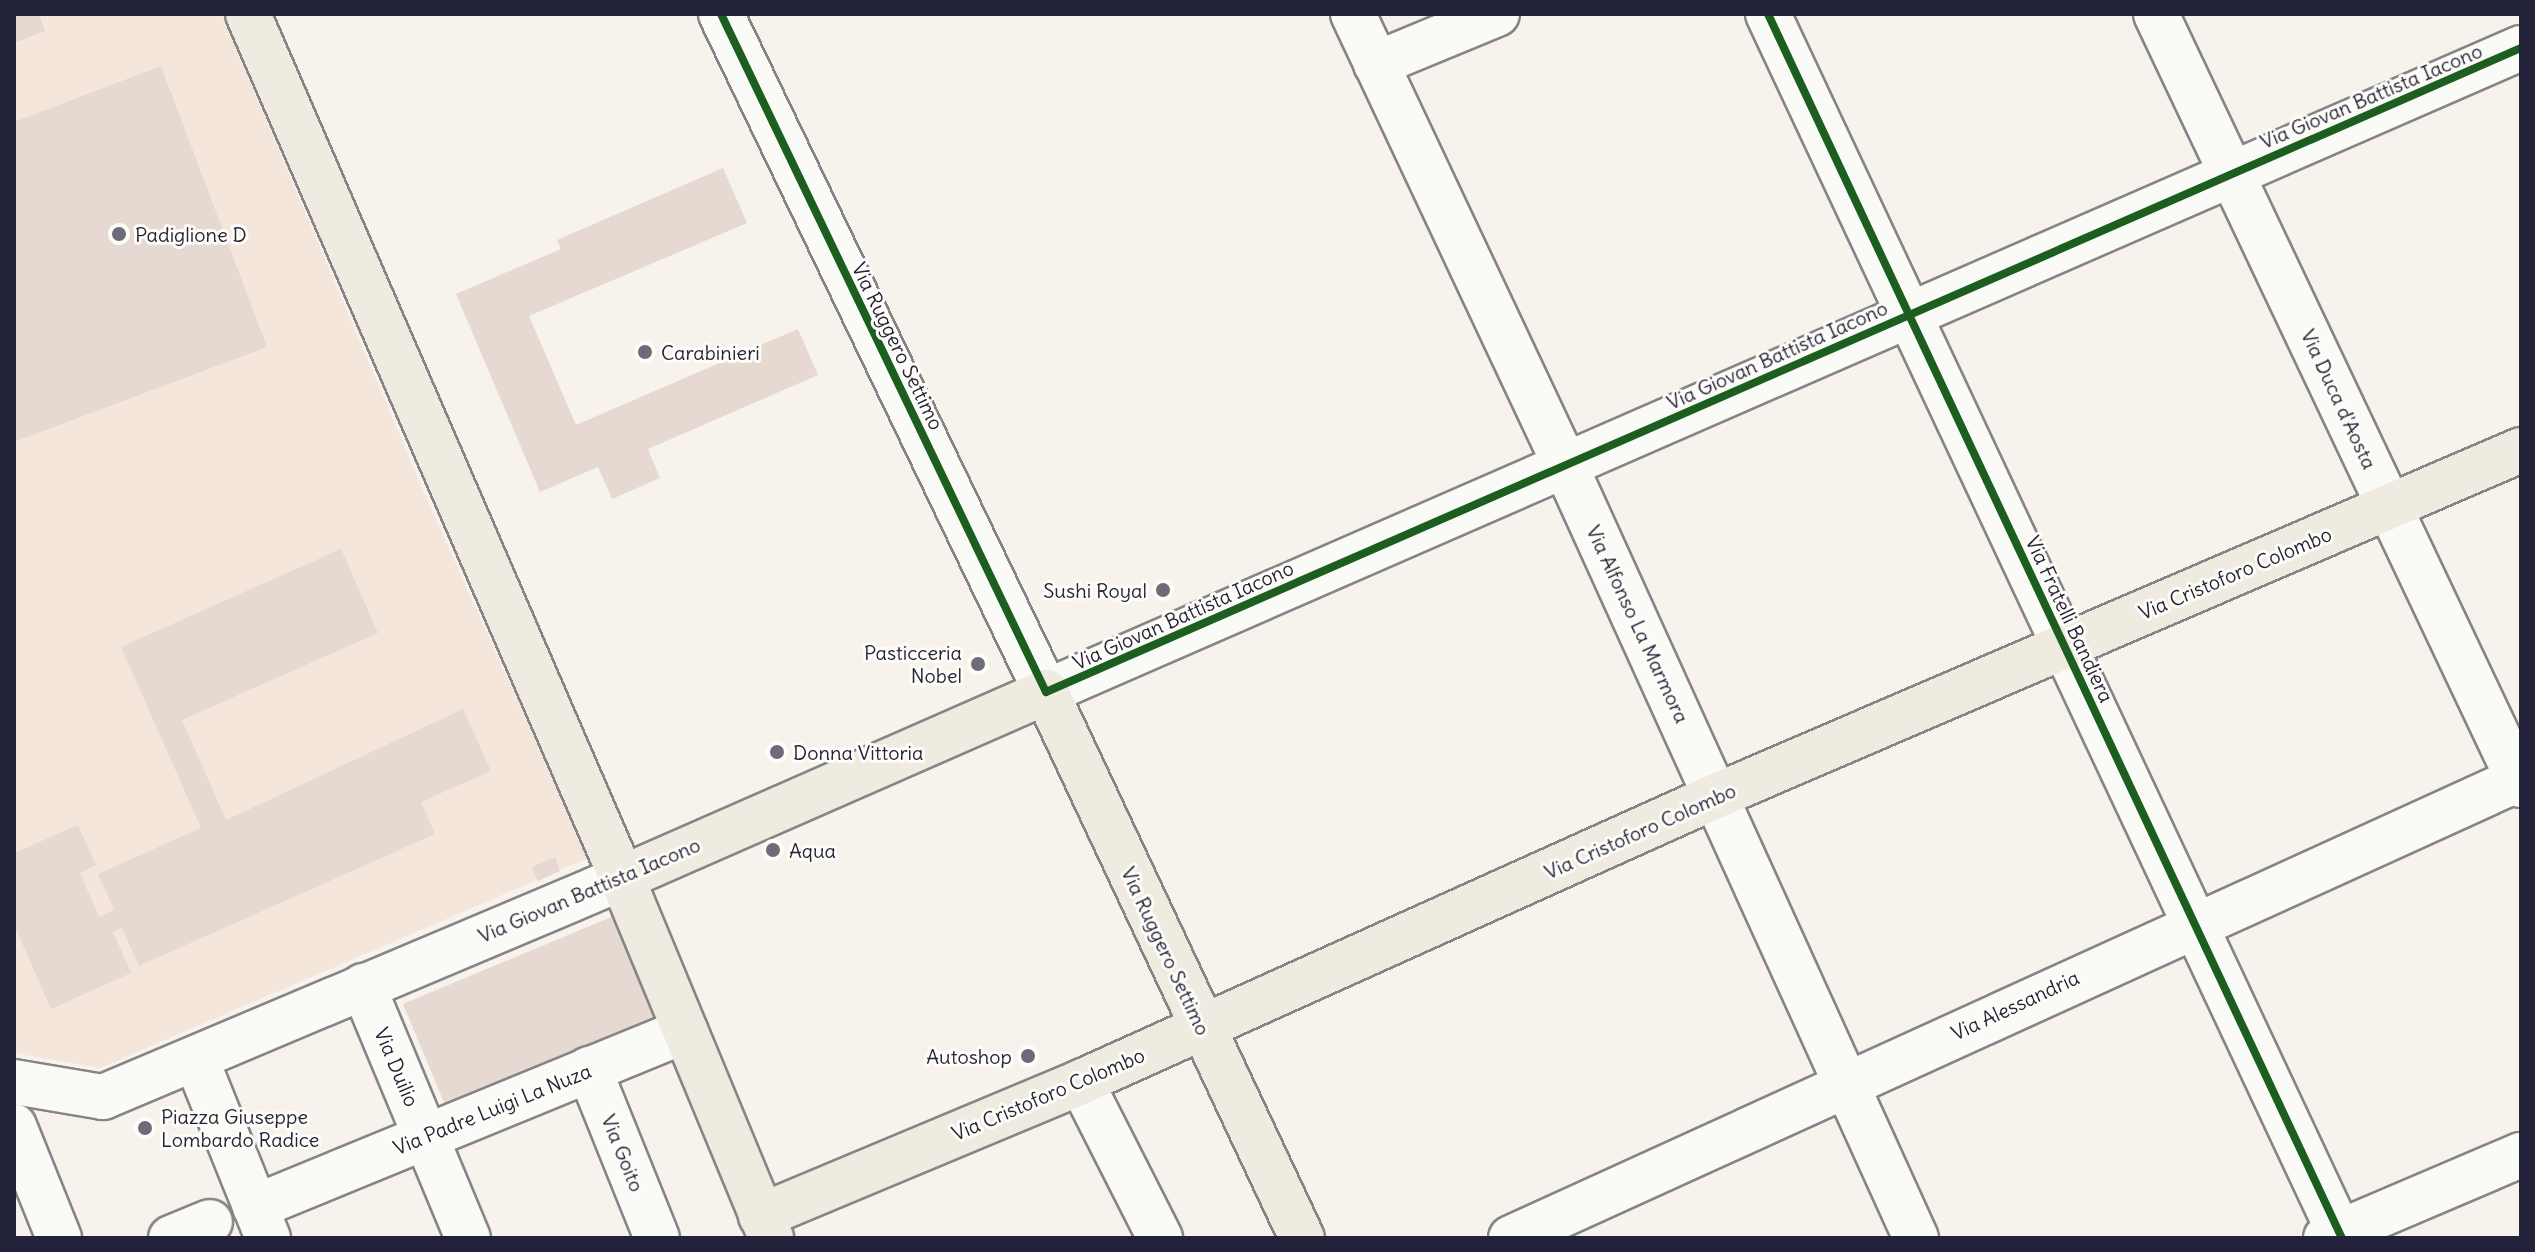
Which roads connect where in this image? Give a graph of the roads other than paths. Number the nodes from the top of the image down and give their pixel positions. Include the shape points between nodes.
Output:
1 (248, 14) edge
2 (721, 14) edge
3 (1353, 14) edge
4 (1497, 14) edge
5 (1768, 14) edge
6 (2156, 14) edge
7 (2521, 48) edge
8 (1376, 64) junction
9 (2232, 174) junction
10 (1909, 315) junction
11 (2521, 450) edge
12 (1565, 465) junction
13 (2389, 506) junction
14 (2065, 647) junction
15 (1046, 692) junction
16 (2520, 781) edge
17 (1716, 796) junction
18 (622, 878) junction
19 (2194, 923) junction
20 (363, 986) junction
21 (1201, 1027) junction
22 (685, 1031) junction
23 (196, 1059) junction
24 (589, 1069) junction
25 (14, 1082) edge
26 (1081, 1082) junction
27 (1847, 1082) junction
28 (14, 1126) edge
29 (426, 1136) junction
30 (2521, 1155) edge
31 (51, 1219) edge
32 (262, 1224) edge
33 (766, 1227) edge
34 (2336, 1236) edge
35 (25, 1238) edge
36 (468, 1238) edge
37 (657, 1238) edge
38 (1160, 1238) edge
39 (1302, 1238) edge
40 (1511, 1238) edge
41 (1916, 1238) edge

1 - 18 main road
2 - 15 street, Via Ruggero Settimo
3 - 8 street, Via Alfonso La Marmora
4 - 8 street
5 - 10 street, Via Fratelli Bandiera
6 - 9 street, Via Duca d'Aosta
7 - 9 street, Via Giovan Battista Iacono
8 - 12 street, Via Alfonso La Marmora
9 - 10 street, Via Giovan Battista Iacono
9 - 13 street, Via Duca d'Aosta
10 - 12 street, Via Giovan Battista Iacono
10 - 14 street, Via Fratelli Bandiera
11 - 13 main road, Via Cristoforo Colombo
12 - 15 street, Via Giovan Battista Iacono
12 - 17 street, Via Alfonso La Marmora
13 - 14 main road, Via Cristoforo Colombo
13 - 16 street, Via Duca d'Aosta
14 - 17 main road, Via Cristoforo Colombo
14 - 19 street, Via Fratelli Bandiera
15 - 18 main road, Via Giovan Battista Iacono
15 - 21 main road, Via Ruggero Settimo
16 - 19 street, Via Alessandria
17 - 21 main road, Via Cristoforo Colombo
17 - 27 street, Via Alfonso La Marmora
18 - 20 street, Via Giovan Battista Iacono
18 - 22 main road
19 - 27 street, Via Alessandria
19 - 34 street, Via Fratelli Bandiera
20 - 23 street, Via Giovan Battista Iacono
20 - 29 street, Via Duilio
21 - 26 main road, Via Cristoforo Colombo
21 - 39 main road, Via Ruggero Settimo
22 - 24 street, Via Padre Luigi La Nuza
22 - 33 main road
23 - 25 street, Via Giovan Battista Iacono via 103,1097
23 - 32 street
24 - 29 street, Via Padre Luigi La Nuza
24 - 37 street, Via Goito
26 - 33 main road, Via Cristoforo Colombo
26 - 38 street
27 - 40 street, Via Alessandria
27 - 41 street, Via Alfonso La Marmora
28 - 31 street
29 - 32 street, Via Padre Luigi La Nuza via 300,1189
29 - 36 street, Via Duilio
30 - 34 street
31 - 35 street

